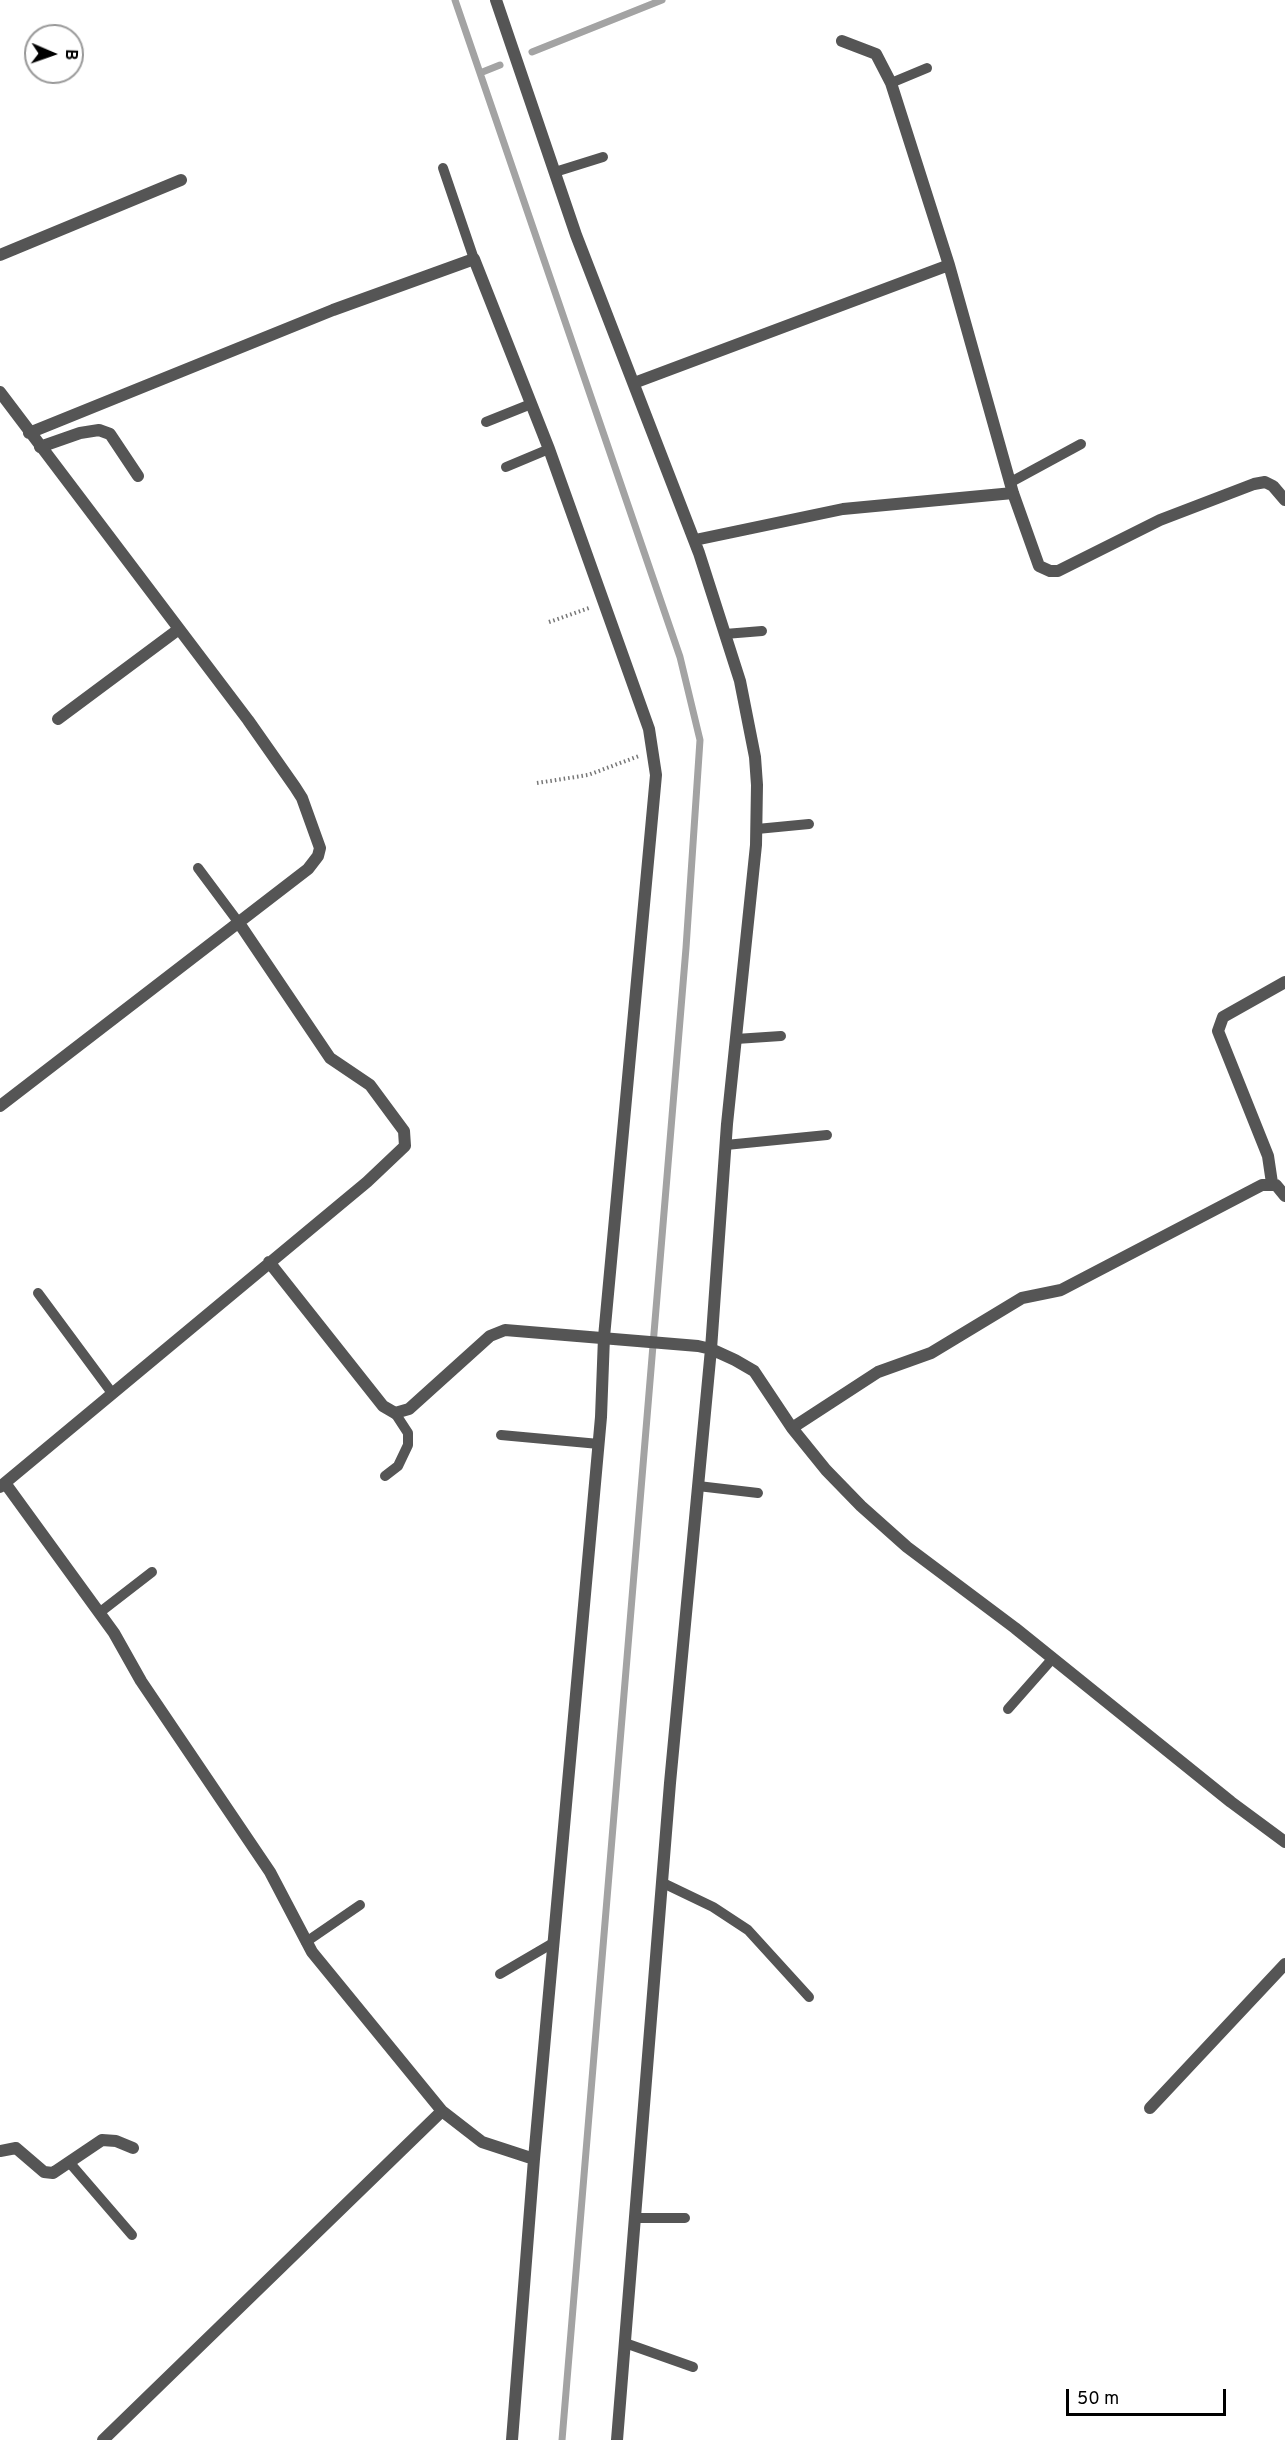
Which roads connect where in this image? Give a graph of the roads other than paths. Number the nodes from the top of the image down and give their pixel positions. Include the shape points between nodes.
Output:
1 (496, 0) edge
2 (842, 41) dead end
3 (927, 68) dead end
4 (891, 83) junction
5 (603, 157) dead end
6 (442, 168) dead end
7 (555, 172) junction
8 (181, 180) dead end
9 (0, 255) edge
10 (474, 260) junction
11 (949, 264) junction
12 (634, 383) junction
13 (0, 392) edge
14 (531, 404) junction
15 (486, 422) dead end
16 (29, 433) junction
17 (1081, 444) dead end
18 (40, 447) junction
19 (549, 449) junction
20 (506, 467) dead end
21 (138, 476) dead end
22 (1012, 488) junction
23 (1285, 500) edge
24 (695, 540) junction
25 (179, 629) junction
26 (762, 631) dead end
27 (725, 634) junction
28 (58, 719) dead end
29 (809, 824) dead end
30 (757, 829) junction
31 (198, 868) dead end
32 (239, 923) junction
33 (1285, 982) edge
34 (782, 1036) dead end
35 (736, 1039) junction
36 (0, 1106) edge
37 (826, 1135) dead end
38 (726, 1145) junction
39 (1272, 1183) junction
40 (1285, 1196) edge
41 (269, 1262) junction
42 (38, 1293) dead end
43 (609, 1337) junction
44 (704, 1348) junction
45 (112, 1393) junction
46 (395, 1413) junction
47 (792, 1428) junction
48 (501, 1435) dead end
49 (599, 1444) junction
50 (385, 1476) dead end
51 (3, 1485) edge
52 (698, 1486) junction
53 (758, 1493) dead end
54 (152, 1572) dead end
55 (99, 1613) junction
56 (1053, 1658) junction
57 (1008, 1709) dead end
58 (1285, 1842) edge
59 (663, 1883) junction
60 (360, 1905) dead end
61 (306, 1942) junction
62 (554, 1943) junction
63 (1285, 1964) edge
64 (500, 1974) dead end
65 (809, 1997) dead end
66 (1150, 2108) dead end
67 (442, 2111) junction
68 (133, 2148) dead end
69 (0, 2151) edge
70 (534, 2159) junction
71 (69, 2162) junction
72 (637, 2218) junction
73 (685, 2218) dead end
74 (132, 2235) dead end
75 (625, 2343) junction
76 (693, 2367) dead end
77 (103, 2440) edge
78 (512, 2440) edge
79 (617, 2440) edge

1 - 7 street
2 - 4 street via 876,54
3 - 4 lane
4 - 11 street
5 - 7 lane
6 - 10 lane
7 - 12 street
8 - 9 street
10 - 14 street
10 - 16 street via 333,310
11 - 12 street
11 - 22 street
12 - 24 street
13 - 16 street
14 - 15 lane
14 - 19 street
16 - 18 street
17 - 22 lane
18 - 21 street via 99,430 111,434
18 - 25 street
19 - 20 lane
19 - 43 street via 649,729 656,774
22 - 23 street via 1034,557 1050,572 1160,520 1254,484 1273,486
22 - 24 street via 843,509
24 - 27 street
25 - 28 street
25 - 32 street via 295,787 320,848 314,862
26 - 27 lane
27 - 30 street via 740,681 755,757
29 - 30 lane
30 - 35 street
31 - 32 lane
32 - 36 street
32 - 41 street via 330,1058 370,1085 406,1138 405,1146 368,1182
33 - 39 street via 1223,1017 1218,1031 1268,1156
34 - 35 lane
35 - 38 street
37 - 38 lane
38 - 44 street
39 - 40 street
39 - 47 street via 1061,1290 1022,1298 931,1353 878,1372
41 - 45 street
41 - 46 street via 383,1406
42 - 45 lane
43 - 44 street
43 - 46 street via 516,1329 496,1332 409,1408
43 - 49 street
44 - 47 street via 754,1371
44 - 52 street
45 - 51 street
46 - 50 lane via 408,1433 408,1445 398,1466
47 - 56 street via 868,1513
48 - 49 lane
49 - 62 street
51 - 55 street
52 - 53 lane
52 - 59 street
54 - 55 lane
55 - 61 street via 270,1872
56 - 57 lane
56 - 58 street
59 - 65 lane via 713,1907 748,1930
59 - 72 street
60 - 61 lane
61 - 67 street
62 - 64 lane
62 - 70 street
63 - 66 street
67 - 70 street via 482,2142
67 - 77 street
68 - 71 street via 102,2140
69 - 71 street via 16,2148 44,2172 53,2173
70 - 78 street
71 - 74 lane
72 - 73 lane
72 - 75 street
75 - 76 lane
75 - 79 street

